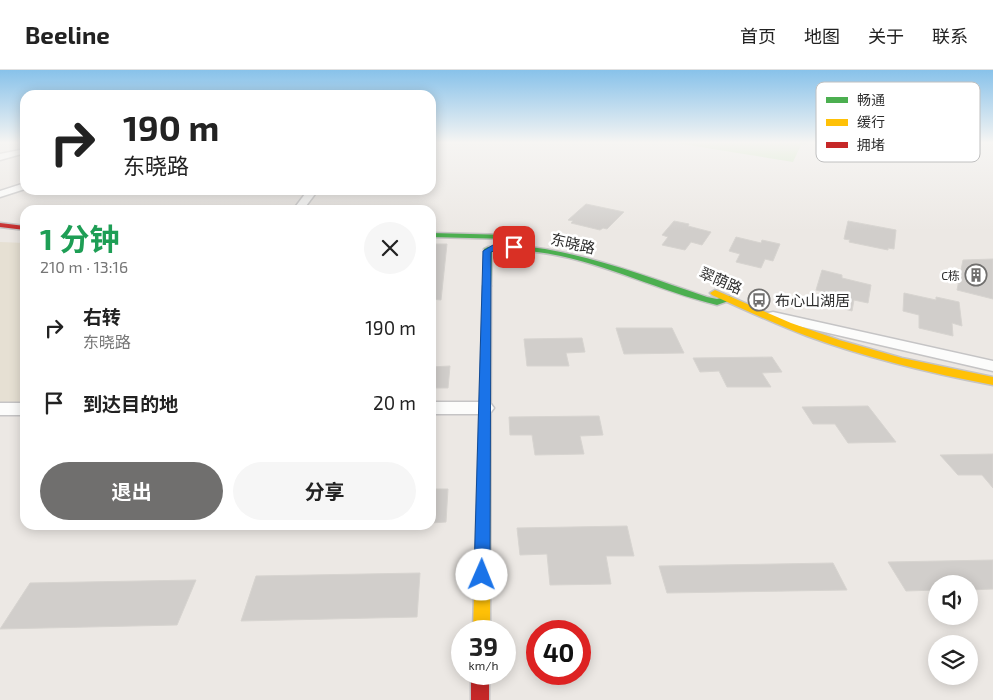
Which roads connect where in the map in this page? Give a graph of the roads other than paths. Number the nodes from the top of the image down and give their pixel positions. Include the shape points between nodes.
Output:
1 (20, 188) edge
2 (0, 194) edge
3 (0, 225) edge
4 (20, 227) edge
5 (436, 235) edge
6 (729, 299) junction
7 (763, 314) junction
8 (993, 366) edge
9 (993, 381) edge
10 (0, 408) edge
11 (20, 408) edge
12 (436, 408) edge
13 (485, 408) junction
14 (481, 620) edge
15 (480, 685) edge
16 (480, 700) edge

1 - 2 street
3 - 4 street
5 - 6 street, 翠荫路 via 495,236 557,243 637,264
6 - 7 street, 翠荫路
6 - 13 street, 东晓路 via 717,302 704,299 560,254 526,248 491,247 487,251
7 - 8 street
7 - 9 street, 翠荫路 via 812,334 904,363
10 - 11 street
12 - 13 street
13 - 14 street, 东晓路
15 - 16 street

